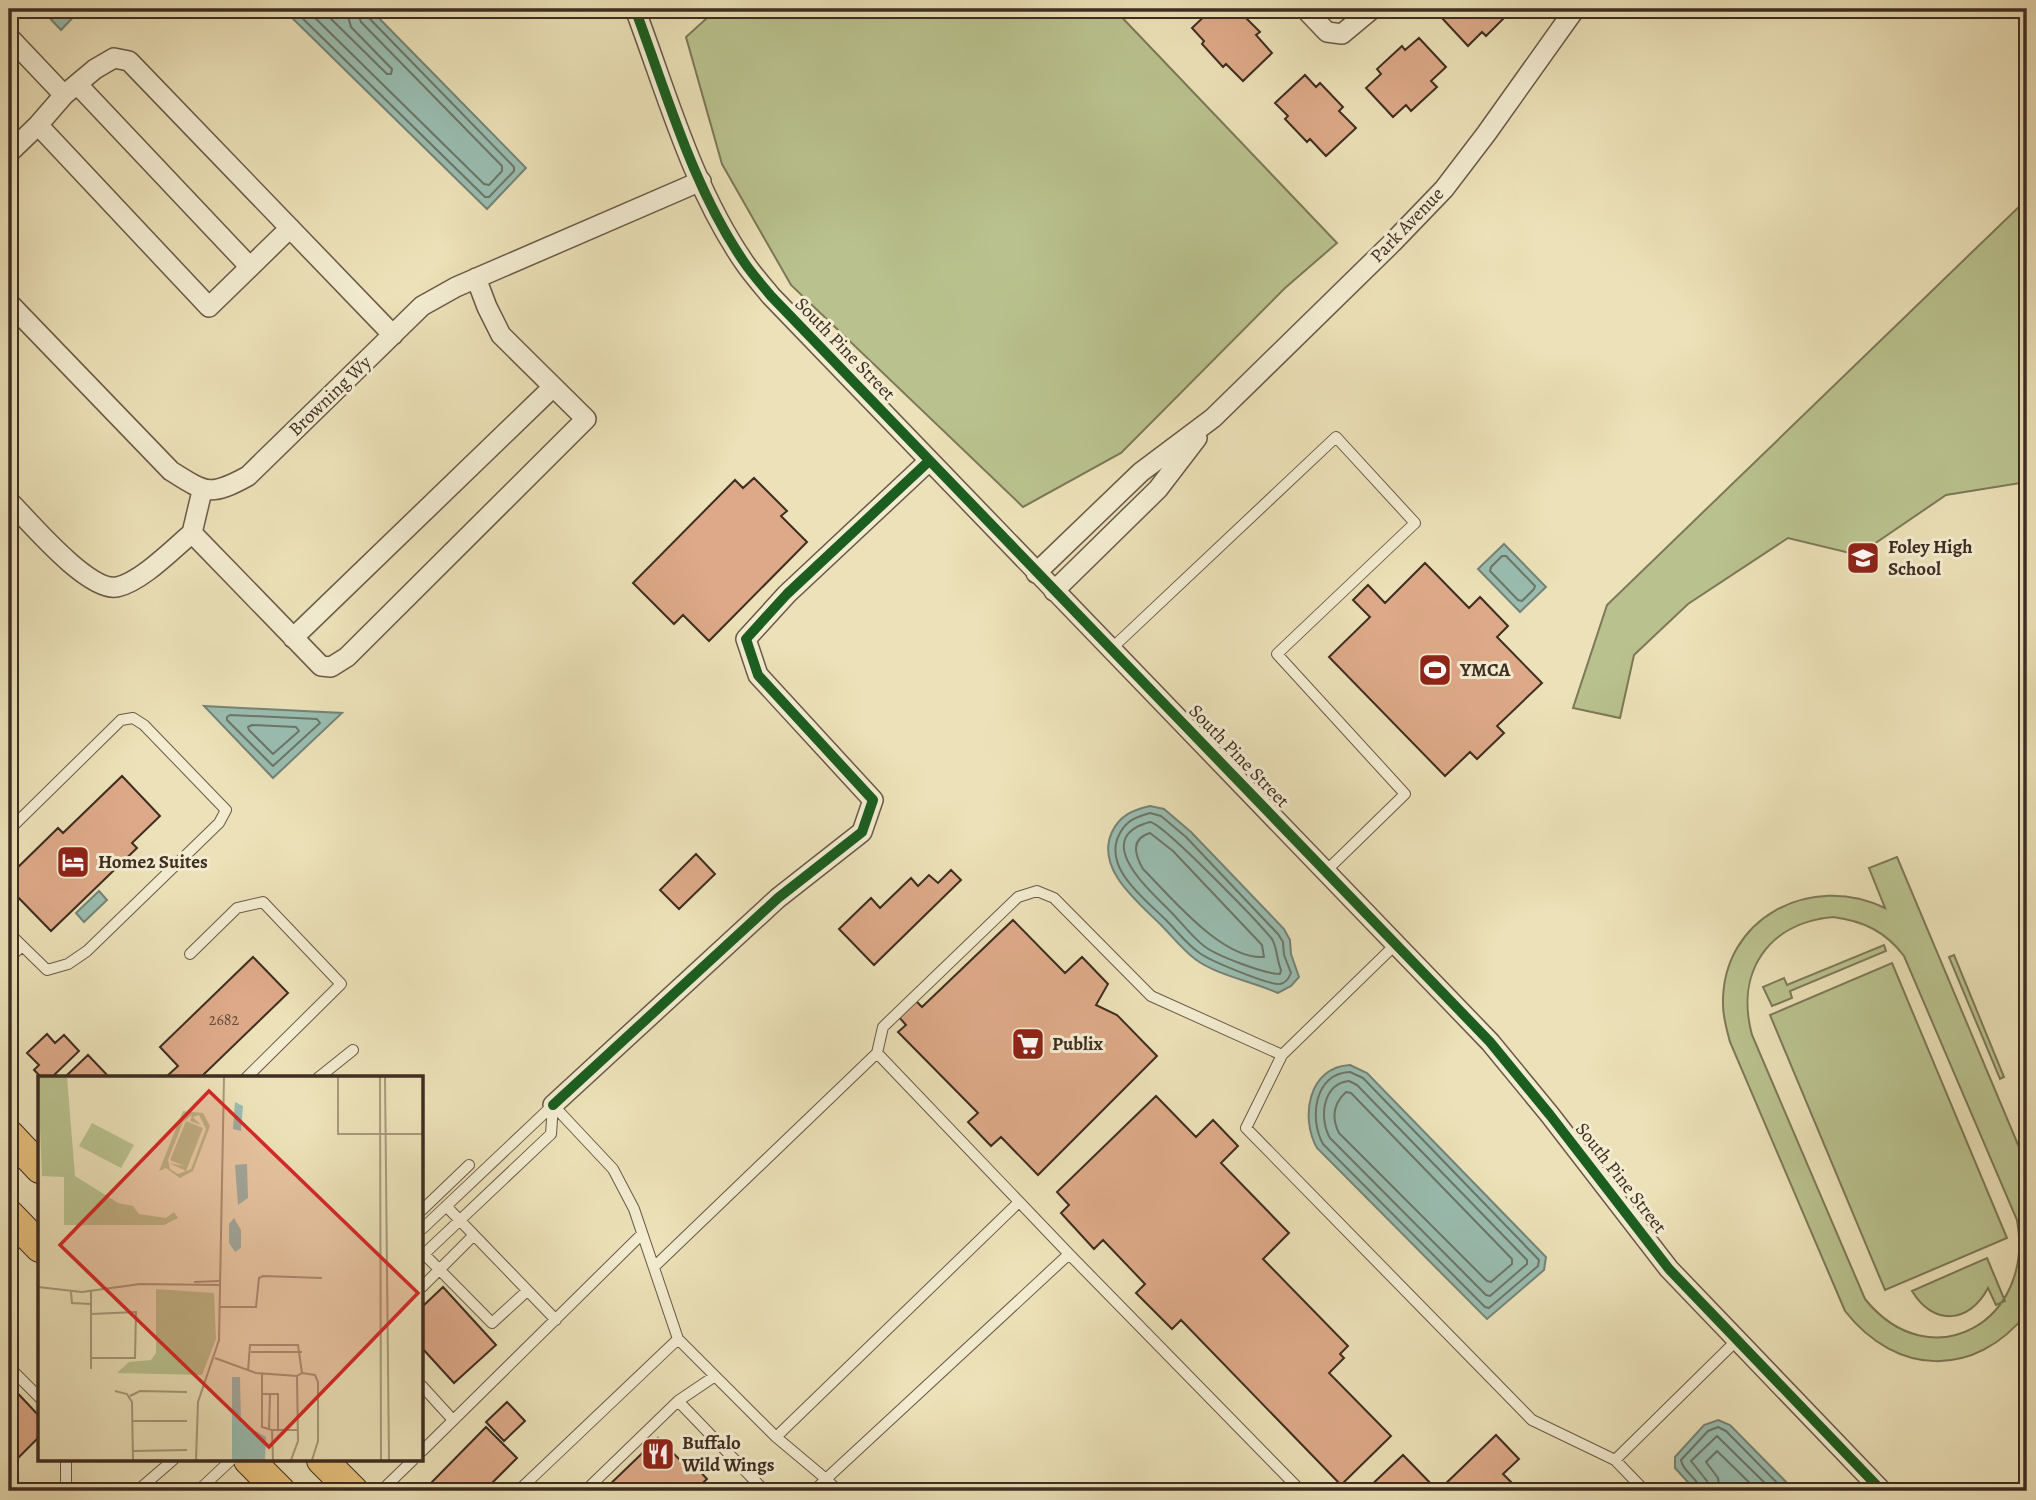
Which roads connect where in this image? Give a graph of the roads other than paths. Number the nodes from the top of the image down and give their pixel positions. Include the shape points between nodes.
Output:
1 (635, 9) edge
2 (1305, 9) edge
3 (1371, 9) edge
4 (1575, 9) edge
5 (9, 37) edge
6 (71, 90) junction
7 (38, 125) junction
8 (9, 153) edge
9 (701, 181) junction
10 (290, 228) junction
11 (250, 267) junction
12 (477, 278) junction
13 (9, 303) edge
14 (393, 335) junction
15 (554, 387) junction
16 (1213, 418) junction
17 (929, 461) junction
18 (202, 491) junction
19 (9, 500) edge
20 (192, 533) junction
21 (1036, 573) junction
22 (1054, 591) junction
23 (293, 638) junction
24 (1110, 650) junction
25 (9, 830) edge
26 (1326, 871) junction
27 (9, 933) edge
28 (1395, 945) junction
29 (22, 946) junction
30 (190, 954) dead end
31 (9, 958) edge
32 (353, 1050) dead end
33 (877, 1053) junction
34 (1282, 1055) junction
35 (248, 1076) edge
36 (320, 1076) edge
37 (553, 1105) junction
38 (9, 1135) edge
39 (469, 1165) dead end
40 (38, 1166) edge
41 (1019, 1202) junction
42 (446, 1206) junction
43 (424, 1208) edge
44 (9, 1215) edge
45 (459, 1220) junction
46 (424, 1226) edge
47 (642, 1234) junction
48 (474, 1235) junction
49 (38, 1245) edge
50 (424, 1253) edge
51 (1069, 1254) junction
52 (424, 1255) edge
53 (653, 1267) junction
54 (440, 1270) junction
55 (424, 1285) edge
56 (527, 1291) junction
57 (556, 1320) junction
58 (678, 1339) junction
59 (1736, 1341) junction
60 (9, 1367) edge
61 (715, 1376) junction
62 (424, 1388) edge
63 (38, 1396) edge
64 (678, 1401) junction
65 (453, 1420) junction
66 (776, 1437) junction
67 (424, 1449) edge
68 (1615, 1460) junction
69 (66, 1462) edge
70 (171, 1462) edge
71 (229, 1462) edge
72 (251, 1462) edge
73 (324, 1462) edge
74 (411, 1462) edge
75 (826, 1479) junction
76 (761, 1487) edge
77 (66, 1491) edge
78 (137, 1491) edge
79 (198, 1491) edge
80 (280, 1491) edge
81 (353, 1491) edge
82 (381, 1491) edge
83 (518, 1491) edge
84 (585, 1491) edge
85 (748, 1491) edge
86 (814, 1491) edge
87 (838, 1491) edge
88 (1301, 1491) edge
89 (1645, 1491) edge
90 (1882, 1491) edge

1 - 9 street, South Pine Street
2 - 3 street via 1327,32 1342,34
4 - 16 street, Park Avenue via 1444,188
5 - 6 street
6 - 7 street
6 - 10 street via 114,58 129,61
6 - 11 street
7 - 8 street
7 - 11 street via 209,307
9 - 12 street, Browning Wy
9 - 17 street, South Pine Street via 734,247 771,296
10 - 11 street
10 - 14 street
12 - 14 street, Browning Wy via 422,306
12 - 15 street via 501,335
13 - 18 street via 171,471
14 - 18 street, Browning Wy via 248,476 229,487
15 - 23 street
15 - 23 street via 586,419 347,657 331,667 321,666
16 - 21 street, Park Avenue via 1141,472
16 - 22 street, Park Avenue via 1158,489
17 - 21 street, South Pine Street
17 - 37 street via 787,594 747,639 758,675 873,800 862,832 778,898
18 - 20 street
19 - 20 street via 67,561 94,581 116,587 140,576
20 - 23 street
21 - 22 street, South Pine Street
22 - 24 street, South Pine Street
24 - 26 street, South Pine Street
24 - 26 lane via 1336,437 1415,523 1277,654 1405,793
25 - 29 lane via 121,720 133,718 226,810 210,832 68,964 47,970
26 - 28 street, South Pine Street
27 - 29 lane
28 - 34 lane
28 - 59 street, South Pine Street via 1490,1042 1669,1269
29 - 31 lane
30 - 35 lane via 237,908 263,902 341,984
32 - 36 lane
33 - 34 lane via 883,1027 1018,897 1037,891 1054,898 1151,996
33 - 41 lane
33 - 53 lane
34 - 68 lane via 1247,1128 1532,1420
37 - 42 lane
37 - 45 lane via 551,1134
37 - 47 lane via 613,1169
38 - 40 main road
39 - 43 lane
41 - 51 lane
41 - 66 lane
42 - 45 lane
42 - 46 lane
44 - 49 main road
45 - 48 lane
45 - 50 lane
47 - 53 lane
47 - 57 lane
48 - 54 lane
48 - 56 lane
51 - 75 lane
51 - 88 lane
52 - 54 lane
53 - 58 lane
54 - 55 lane
54 - 56 lane via 492,1323
56 - 57 lane
57 - 65 lane
58 - 61 lane
58 - 83 lane
59 - 68 lane
59 - 90 street, South Pine Street
60 - 63 lane
61 - 64 lane
61 - 66 lane
62 - 65 lane
64 - 76 lane
64 - 84 lane
65 - 67 lane
66 - 75 lane
68 - 89 lane
69 - 77 lane
70 - 78 lane
71 - 79 lane
72 - 80 main road
73 - 81 main road
74 - 82 lane
75 - 86 lane
75 - 87 lane
76 - 85 lane

